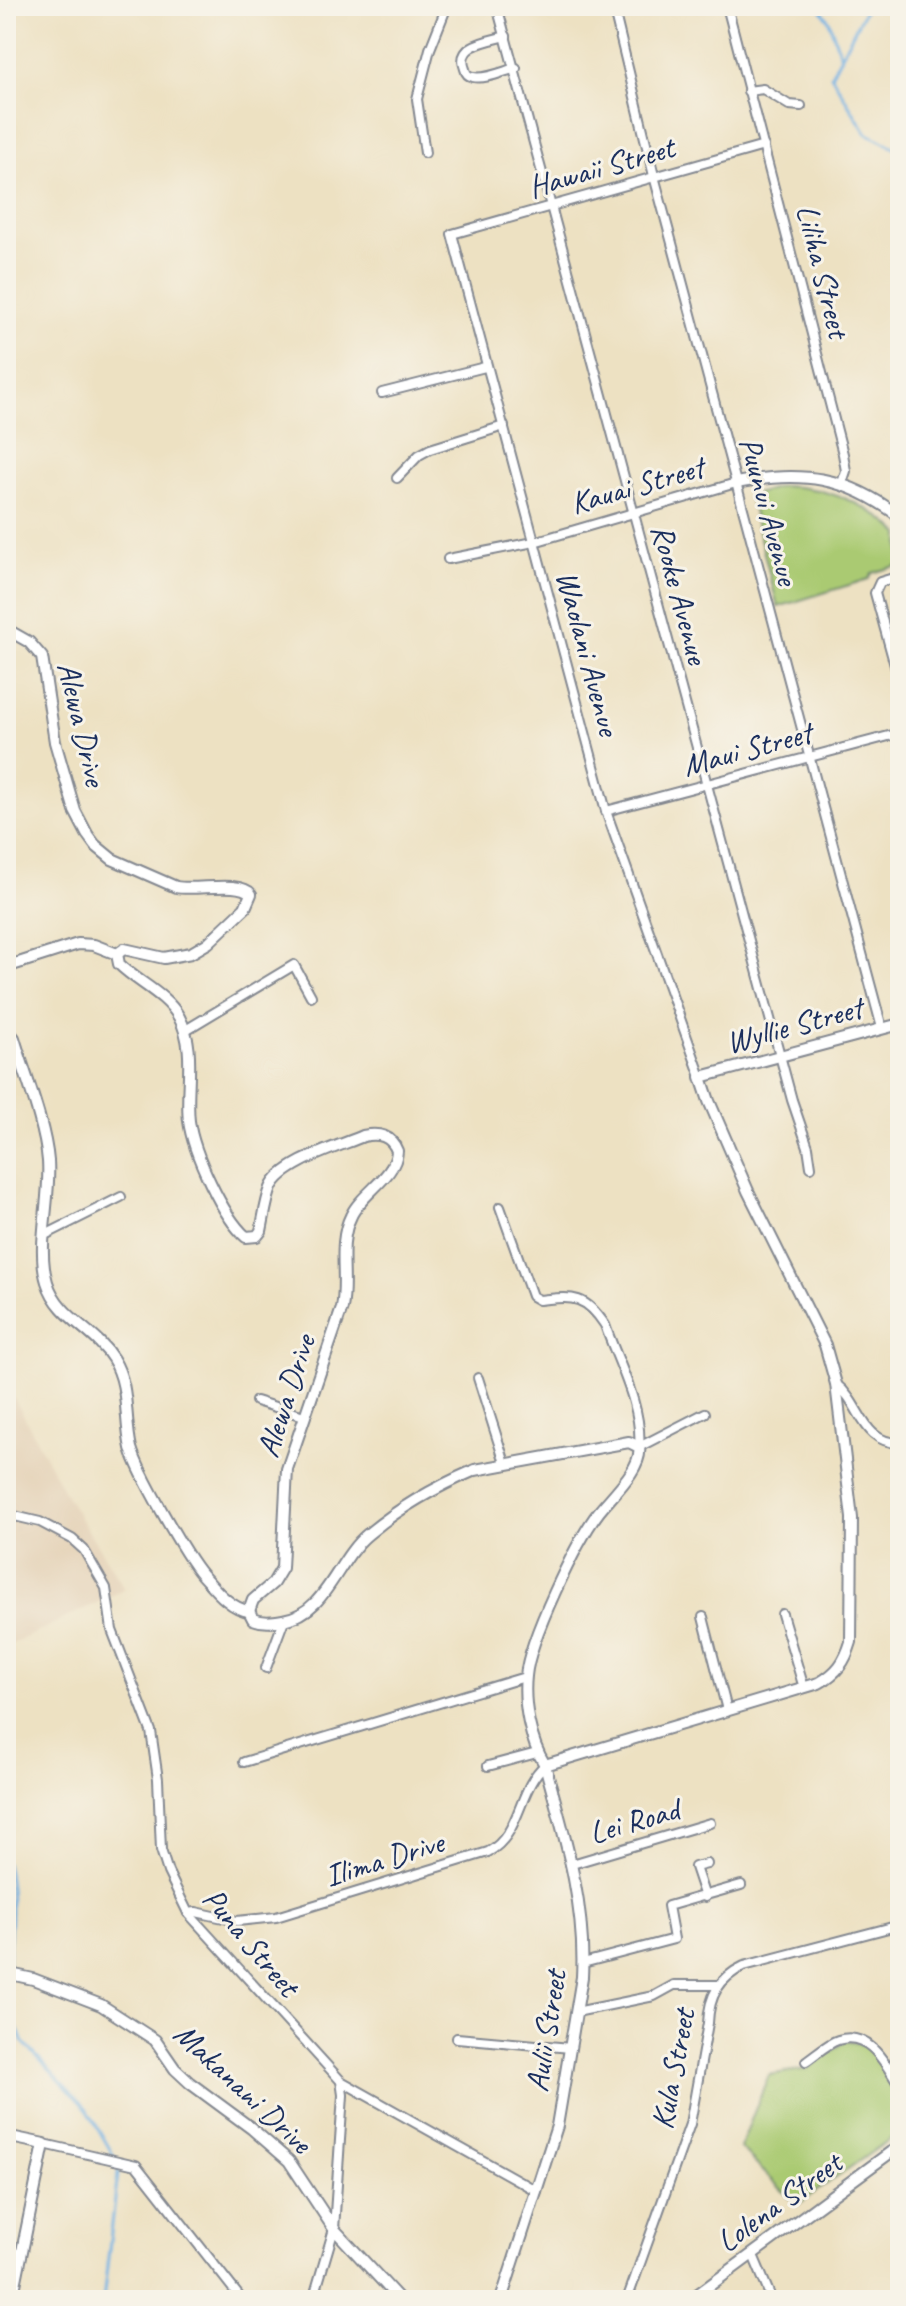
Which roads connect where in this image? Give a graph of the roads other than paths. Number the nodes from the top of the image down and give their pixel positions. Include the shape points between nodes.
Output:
1 (447, 6) edge
2 (497, 6) edge
3 (613, 6) edge
4 (727, 6) edge
5 (506, 36) junction
6 (516, 68) junction
7 (748, 91) junction
8 (801, 106) dead end
9 (764, 146) junction
10 (6, 148) edge
11 (425, 153) dead end
12 (654, 176) junction
13 (7, 195) edge
14 (553, 206) junction
15 (452, 234) joint
16 (485, 367) junction
17 (382, 393) dead end
18 (504, 426) junction
19 (397, 478) dead end
20 (736, 483) junction
21 (842, 483) junction
22 (634, 515) junction
23 (900, 517) edge
24 (534, 542) junction
25 (448, 559) dead end
26 (900, 576) edge
27 (6, 629) edge
28 (900, 684) edge
29 (900, 733) edge
30 (810, 756) junction
31 (707, 785) junction
32 (606, 811) junction
33 (117, 954) junction
34 (6, 967) edge
35 (311, 996) dead end
36 (900, 1024) edge
37 (882, 1028) junction
38 (6, 1029) edge
39 (184, 1031) junction
40 (780, 1056) junction
41 (701, 1077) junction
42 (811, 1167) dead end
43 (121, 1197) dead end
44 (500, 1207) dead end
45 (45, 1235) junction
46 (478, 1378) dead end
47 (836, 1384) junction
48 (256, 1401) dead end
49 (705, 1413) dead end
50 (304, 1416) junction
51 (900, 1443) edge
52 (639, 1447) junction
53 (505, 1463) junction
54 (6, 1514) edge
55 (249, 1611) junction
56 (782, 1614) dead end
57 (703, 1617) dead end
58 (284, 1620) junction
59 (266, 1668) dead end
60 (525, 1677) junction
61 (804, 1688) junction
62 (727, 1710) junction
63 (537, 1753) junction
64 (244, 1762) dead end
65 (545, 1765) junction
66 (488, 1766) dead end
67 (710, 1823) dead end
68 (572, 1864) junction
69 (707, 1864) dead end
70 (741, 1885) dead end
71 (705, 1897) junction
72 (188, 1913) junction
73 (900, 1925) edge
74 (583, 1963) junction
75 (10, 1973) edge
76 (718, 1985) junction
77 (576, 2012) junction
78 (457, 2038) dead end
79 (571, 2048) junction
80 (900, 2052) edge
81 (806, 2061) dead end
82 (890, 2070) junction
83 (341, 2081) junction
84 (900, 2087) edge
85 (6, 2136) edge
86 (44, 2144) junction
87 (900, 2149) edge
88 (537, 2191) junction
89 (334, 2229) junction
90 (753, 2255) junction
91 (702, 2295) edge
92 (12, 2300) edge
93 (242, 2300) edge
94 (313, 2300) edge
95 (400, 2300) edge
96 (501, 2300) edge
97 (627, 2300) edge
98 (690, 2300) edge
99 (772, 2300) edge

1 - 11 street via 417,99
2 - 5 street, Rooke Avenue
3 - 12 street, Puunui Avenue
4 - 7 street, Liliha Street
5 - 6 street, Rooke Avenue
5 - 6 street via 466,51 465,73 478,77
6 - 14 street, Rooke Avenue
7 - 8 street via 763,89
7 - 9 street, Liliha Street
9 - 12 street, Hawaii Street
9 - 21 street, Liliha Street via 843,454
10 - 13 street
12 - 14 street, Hawaii Street
12 - 20 street, Puunui Avenue
14 - 15 street, Hawaii Street
14 - 22 street, Rooke Avenue
15 - 16 street, Waolani Avenue
16 - 17 street
16 - 18 street, Waolani Avenue
18 - 19 street via 430,449
18 - 24 street, Waolani Avenue
20 - 21 street, Kauai Street via 792,475
20 - 22 street, Kauai Street
20 - 30 street, Puunui Avenue
21 - 23 street
22 - 24 street, Kauai Street
22 - 31 street, Rooke Avenue
24 - 25 street, Kauai Street
24 - 32 street, Waolani Avenue
26 - 28 street via 880,582 875,593
27 - 33 street, Alewa Drive via 42,657 55,742 75,811 95,845 112,859 176,887 241,887 251,894 245,908 191,953 164,958 124,949
29 - 30 street, Maui Street
30 - 31 street, Maui Street
30 - 37 street, Puunui Avenue
31 - 32 street, Maui Street
31 - 40 street, Rooke Avenue
32 - 41 street, Waolani Avenue
33 - 34 street via 78,944
33 - 39 street, Alewa Drive via 119,964 172,1008
35 - 39 street via 294,965
36 - 37 street, Wyllie Street
37 - 40 street, Wyllie Street
38 - 45 street via 14,1038 46,1151
39 - 50 street, Alewa Drive via 191,1131 213,1187 246,1237 261,1231 271,1188 291,1167 363,1136 385,1136 397,1151 393,1165 356,1206 348,1223 342,1308
40 - 41 street, Wyllie Street
40 - 42 street, Rooke Avenue
41 - 47 street via 748,1191 825,1345
43 - 45 street
44 - 52 street via 532,1296 577,1299 605,1325 637,1414
45 - 55 street via 45,1275 53,1297 102,1344 118,1369 131,1445 141,1471 202,1575 233,1605
46 - 53 street
47 - 51 street via 849,1396 867,1430
47 - 61 street via 852,1518 851,1642 832,1676
48 - 50 street
49 - 52 street
50 - 55 street, Alewa Drive via 287,1469 282,1568
52 - 53 street via 629,1442
52 - 60 street via 635,1467 579,1543 537,1636
53 - 58 street via 452,1480 370,1532 315,1605
54 - 72 street, Puna Street via 40,1522 72,1539 106,1588 112,1630 151,1731 161,1850
55 - 58 street via 259,1622
56 - 61 street
57 - 62 street
58 - 59 street
60 - 63 street
60 - 64 street
61 - 62 street
62 - 65 street
63 - 65 street
63 - 66 street
65 - 68 street, Aulii Street
65 - 72 street, Ilima Drive via 532,1781 504,1843 488,1852 276,1917 237,1921
67 - 68 street, Lei Road
68 - 74 street, Aulii Street
69 - 71 street via 695,1867
70 - 71 street
71 - 74 street via 668,1906 674,1939
72 - 83 street, Puna Street
73 - 76 street, Kula Street via 744,1966
74 - 77 street, Aulii Street
75 - 89 street, Makanani Drive via 101,2005 155,2040 190,2083 289,2161
76 - 77 street via 674,1985 654,1996
76 - 97 street, Kula Street via 709,2006 690,2124
77 - 79 street, Aulii Street
78 - 79 street
79 - 88 street, Aulii Street via 557,2126
80 - 82 street
81 - 82 street via 839,2040 860,2040 874,2048
82 - 84 street
83 - 88 street, Puna Street
83 - 89 street
85 - 86 street
86 - 92 street
86 - 93 street via 136,2165
87 - 90 street, Lolena Street
88 - 96 street, Aulii Street
89 - 94 street
89 - 95 street, Makanani Drive
90 - 91 street, Lolena Street
90 - 99 street
91 - 98 street, Lolena Street

